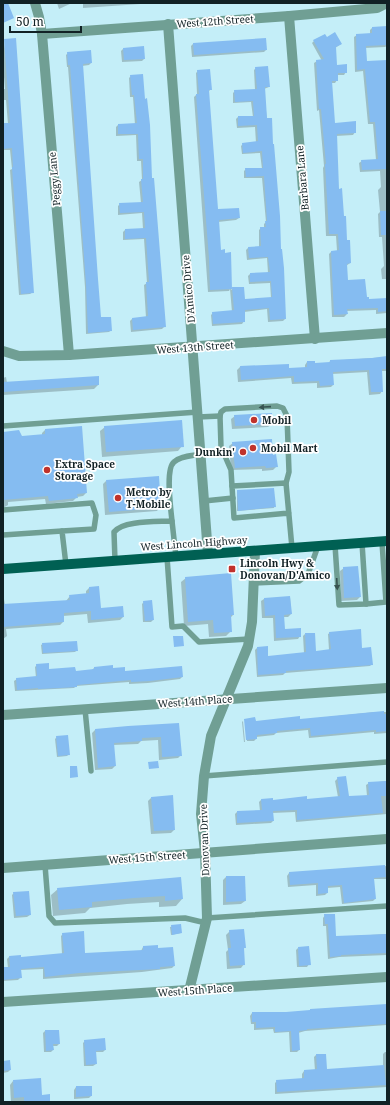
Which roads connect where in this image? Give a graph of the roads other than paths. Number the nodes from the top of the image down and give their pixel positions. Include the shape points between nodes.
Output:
1 (35, 3) edge
2 (387, 3) edge
3 (289, 16) junction
4 (168, 24) junction
5 (42, 34) junction
6 (387, 333) edge
7 (315, 339) junction
8 (193, 347) junction
9 (3, 351) edge
10 (69, 355) junction
11 (198, 415) junction
12 (220, 416) junction
13 (3, 426) edge
14 (201, 454) junction
15 (286, 483) junction
16 (232, 486) junction
17 (233, 498) junction
18 (204, 501) junction
19 (3, 510) edge
20 (289, 513) junction
21 (172, 521) junction
22 (62, 531) junction
23 (3, 536) edge
24 (385, 542) edge
25 (362, 543) junction
26 (335, 545) junction
27 (318, 546) junction
28 (292, 548) junction
29 (255, 551) junction
30 (208, 554) junction
31 (172, 557) junction
32 (115, 561) junction
33 (66, 565) junction
34 (3, 569) edge
35 (386, 572) edge
36 (254, 583) junction
37 (366, 604) junction
38 (249, 639) junction
39 (387, 688) edge
40 (227, 699) junction
41 (85, 709) junction
42 (3, 715) edge
43 (387, 762) edge
44 (91, 771) dead end
45 (204, 776) junction
46 (387, 839) edge
47 (205, 852) junction
48 (45, 865) junction
49 (3, 868) edge
50 (387, 906) edge
51 (207, 920) junction
52 (387, 977) edge
53 (189, 991) junction
54 (3, 1002) edge

1 - 5 street, Peggy Lane
2 - 3 street, West 12th Street via 377,8
3 - 4 street, West 12th Street
3 - 7 street, Barbara Lane
4 - 5 street, West 12th Street
4 - 8 street, D'Amico Drive
5 - 10 street, Peggy Lane
6 - 7 street, West 13th Street
7 - 8 street, West 13th Street
8 - 10 street, West 13th Street
8 - 11 street, D'Amico Drive
9 - 10 street, West 13th Street via 19,356
11 - 12 lane
11 - 13 lane
11 - 14 street, D'Amico Drive
15 -> 12 lane via 289,472 287,416 283,408 277,406 225,410
12 - 16 lane via 221,447 231,470
14 - 18 street, D'Amico Drive
14 - 21 lane via 178,458 172,463 169,472
15 - 16 lane
15 - 20 lane
16 - 17 lane
17 - 18 lane
17 - 20 lane via 234,518
18 - 30 street, D'Amico Drive
19 - 22 lane via 92,503 96,515 94,529
20 - 28 lane
21 - 31 lane
21 - 32 lane via 125,525 116,529
22 - 23 lane
22 - 33 lane
24 - 25 main road, West Lincoln Highway
24 - 35 lane
25 - 26 main road, West Lincoln Highway
25 - 37 lane
26 - 27 main road, West Lincoln Highway
26 -> 37 lane via 338,605
27 - 28 main road, West Lincoln Highway
27 - 36 lane via 308,574 299,581
28 - 29 main road, West Lincoln Highway
29 - 30 main road, West Lincoln Highway
29 - 36 street, Donovan Drive
30 - 31 main road, West Lincoln Highway
31 - 32 main road, West Lincoln Highway
31 - 38 lane via 172,627 183,626 199,642
32 - 33 main road, West Lincoln Highway
33 - 34 main road, West Lincoln Highway
35 - 37 lane via 386,602
36 - 38 street, Donovan Drive
38 - 40 street, Donovan Drive
39 - 40 street, West 14th Place
40 - 41 street, West 14th Place
40 - 45 street, Donovan Drive via 211,736
41 - 42 street, West 14th Place
41 - 44 lane
43 - 45 lane
45 - 47 street, Donovan Drive via 201,814
46 - 47 street, West 15th Street
47 - 48 street, West 15th Street
47 - 51 street, Donovan Drive
48 - 49 street, West 15th Street
48 - 51 lane via 49,916 55,923 185,918
50 - 51 lane
51 - 53 street, Donovan Drive
52 - 53 street, West 15th Place
53 - 54 street, West 15th Place

